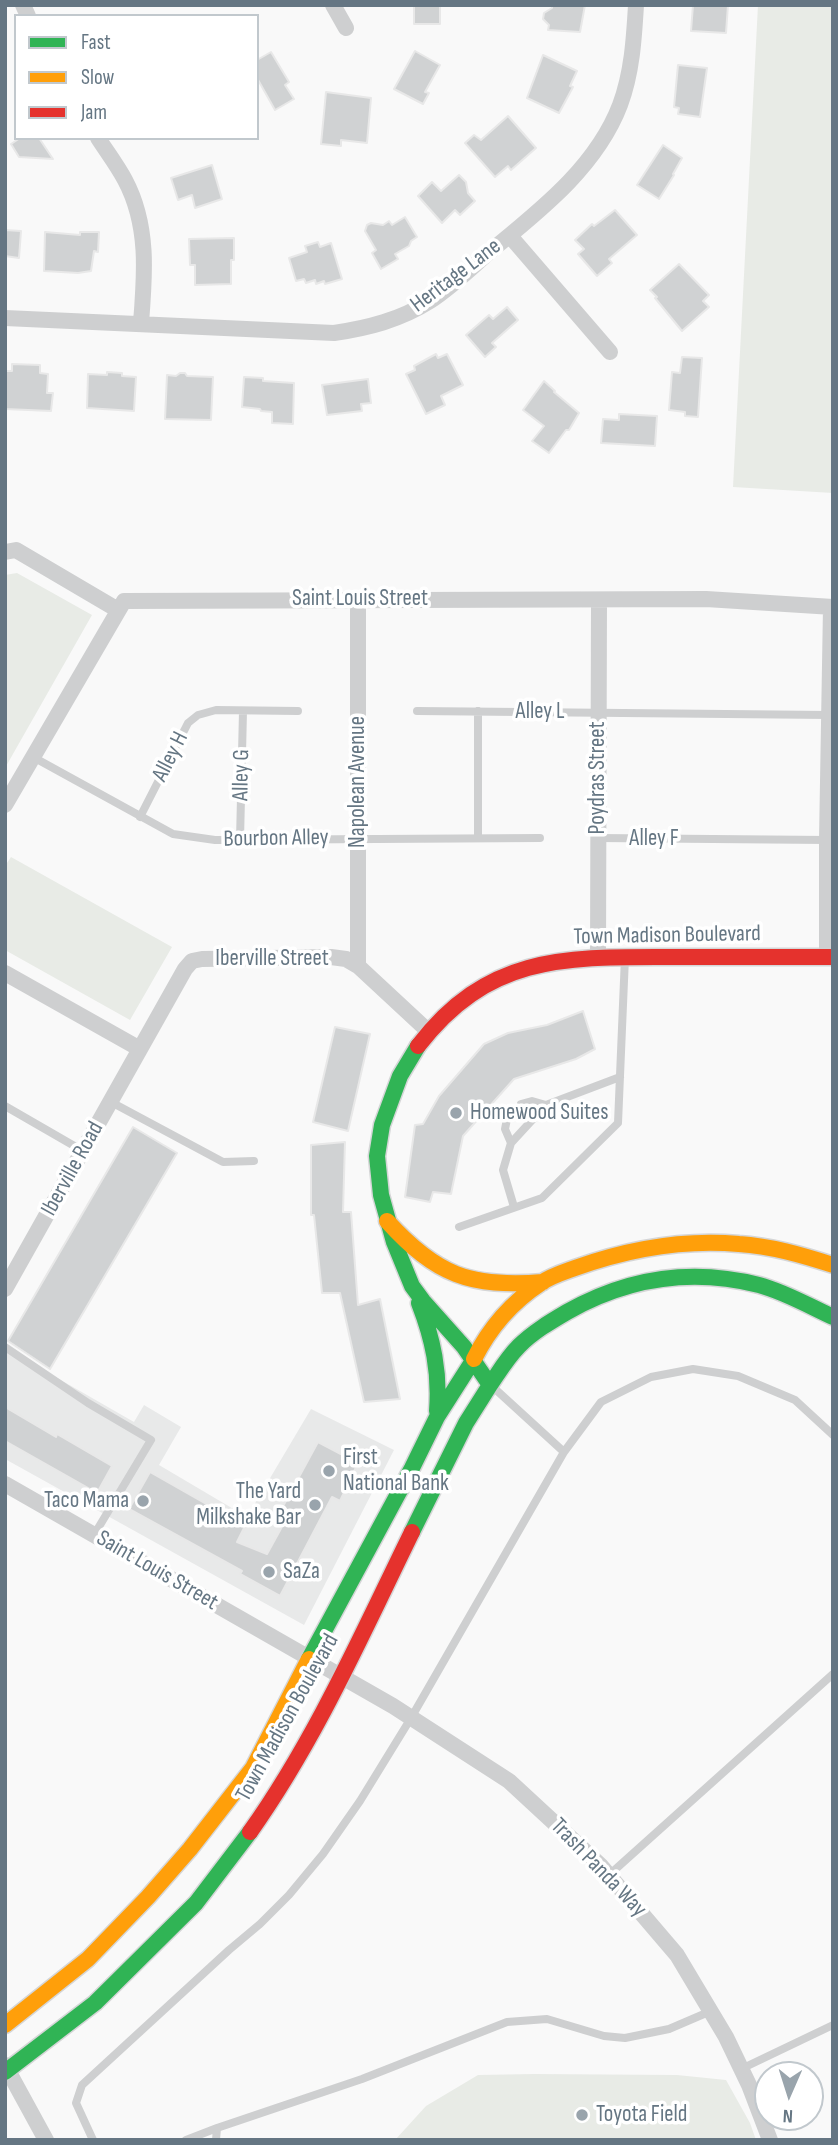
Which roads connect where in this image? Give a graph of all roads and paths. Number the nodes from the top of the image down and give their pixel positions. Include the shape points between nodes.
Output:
1 (333, 5) edge
2 (636, 5) edge
3 (346, 28) dead end
4 (99, 140) edge
5 (510, 236) junction
6 (5, 318) edge
7 (141, 323) junction
8 (610, 352) dead end
9 (5, 552) edge
10 (358, 599) junction
11 (599, 600) junction
12 (832, 607) edge
13 (118, 610) junction
14 (243, 711) junction
15 (298, 711) dead end
16 (417, 711) dead end
17 (478, 711) junction
18 (598, 712) junction
19 (829, 715) junction
20 (33, 757) junction
21 (5, 805) edge
22 (140, 817) junction
23 (358, 838) junction
24 (478, 838) junction
25 (540, 838) dead end
26 (598, 838) junction
27 (240, 840) junction
28 (827, 840) junction
29 (598, 957) junction
30 (625, 957) junction
31 (830, 957) edge
32 (358, 966) junction
33 (5, 973) edge
34 (428, 1031) junction
35 (140, 1049) junction
36 (620, 1077) junction
37 (111, 1102) junction
38 (521, 1104) dead end
39 (546, 1105) junction
40 (5, 1106) edge
41 (507, 1119) dead end
42 (511, 1143) junction
43 (83, 1151) junction
44 (254, 1161) dead end
45 (514, 1207) junction
46 (387, 1221) junction
47 (459, 1227) dead end
48 (833, 1265) edge
49 (543, 1282) junction
50 (5, 1289) edge
51 (413, 1289) junction
52 (833, 1317) edge
53 (5, 1347) edge
54 (474, 1359) junction
55 (490, 1385) junction
56 (437, 1417) junction
57 (833, 1435) edge
58 (564, 1452) junction
59 (5, 1484) edge
60 (94, 1535) junction
61 (309, 1657) junction
62 (833, 1674) edge
63 (340, 1675) junction
64 (411, 1718) junction
65 (609, 1875) junction
66 (711, 2011) junction
67 (5, 2025) edge
68 (833, 2025) edge
69 (6, 2069) edge
70 (741, 2069) junction
71 (217, 2128) junction
72 (46, 2140) edge
73 (93, 2140) edge
74 (186, 2140) edge
75 (216, 2140) edge
76 (770, 2140) edge

1 - 3 street
2 - 5 street, Heritage Lane via 632,58 620,105 599,146
4 - 7 street via 125,181 138,213 145,250
5 - 7 street, Heritage Lane via 429,301 370,328 334,333
5 - 8 street
6 - 7 street, Heritage Lane
9 - 13 street via 16,550
10 - 11 street, Saint Louis Street
10 - 13 street, Saint Louis Street via 135,600 124,601
10 - 23 street, Napolean Avenue
11 - 12 street, Saint Louis Street via 706,599
11 - 18 street, Poydras Street
12 - 19 street
13 - 20 street
14 - 15 lane, Alley H
14 - 22 lane, Alley H via 216,710 188,723
14 - 27 lane, Alley G
16 - 17 lane, Alley L
17 - 18 lane, Alley L
17 - 24 lane
18 - 19 lane, Alley L
18 - 26 street, Poydras Street
19 - 28 street
20 - 21 street
20 - 22 lane, Bourbon Alley
22 - 27 lane, Bourbon Alley via 173,834
23 - 24 lane, Bourbon Alley
23 - 27 lane, Bourbon Alley
23 - 32 street, Napolean Avenue
24 - 25 lane, Bourbon Alley
26 - 28 lane, Alley F
26 - 29 street, Poydras Street
28 - 31 street
29 - 30 main road, Town Madison Boulevard
29 - 34 main road, Town Madison Boulevard via 552,961 510,973 476,990
30 - 31 main road, Town Madison Boulevard
30 - 36 lane
32 - 34 street, Iberville Street
32 - 35 street, Iberville Street via 331,957 192,961
33 - 35 street
34 - 46 main road, Town Madison Boulevard via 396,1083 382,1126 377,1163
35 - 37 street, Iberville Road
36 - 39 lane
36 - 45 lane via 618,1123 542,1198
37 - 43 street, Iberville Road
37 - 44 lane via 223,1162
38 - 39 lane
39 - 42 lane
40 - 43 lane
41 - 42 lane via 505,1129
42 - 45 lane via 503,1170
43 - 50 street, Iberville Road
45 - 47 lane
46 - 49 main road via 420,1255 456,1276 513,1286
46 - 51 main road, Town Madison Boulevard
48 - 49 main road via 755,1244 709,1241 609,1256
49 - 54 main road via 488,1332
51 - 54 main road, Town Madison Boulevard
51 - 56 main road via 436,1349
52 - 55 main road via 760,1285 718,1277 652,1279 580,1303 547,1324 519,1346
53 - 60 lane via 151,1440
54 - 55 main road, Town Madison Boulevard
54 - 56 main road, Town Madison Boulevard
55 - 58 lane
55 - 63 main road, Town Madison Boulevard via 466,1423
56 - 61 main road, Town Madison Boulevard
57 - 58 lane via 795,1400 738,1376 693,1369 651,1377 601,1402
58 - 64 lane
59 - 60 street, Saint Louis Street
60 - 61 street, Saint Louis Street
61 - 63 street, Saint Louis Street
61 - 67 main road, Town Madison Boulevard via 253,1768 190,1849 88,1959
62 - 65 lane
63 - 64 street, Trash Panda Way
63 - 69 main road, Town Madison Boulevard via 278,1793 196,1903 95,2003
64 - 65 street, Trash Panda Way via 509,1781
64 - 73 lane via 323,1854 289,1895 82,2085 76,2103
65 - 66 street, Trash Panda Way via 677,1955
66 - 70 street, Trash Panda Way
66 - 71 lane via 669,2029 625,2038 547,2019 507,2022 352,2083
68 - 70 lane
69 - 72 street
70 - 76 street, Trash Panda Way
71 - 74 lane
71 - 75 lane

